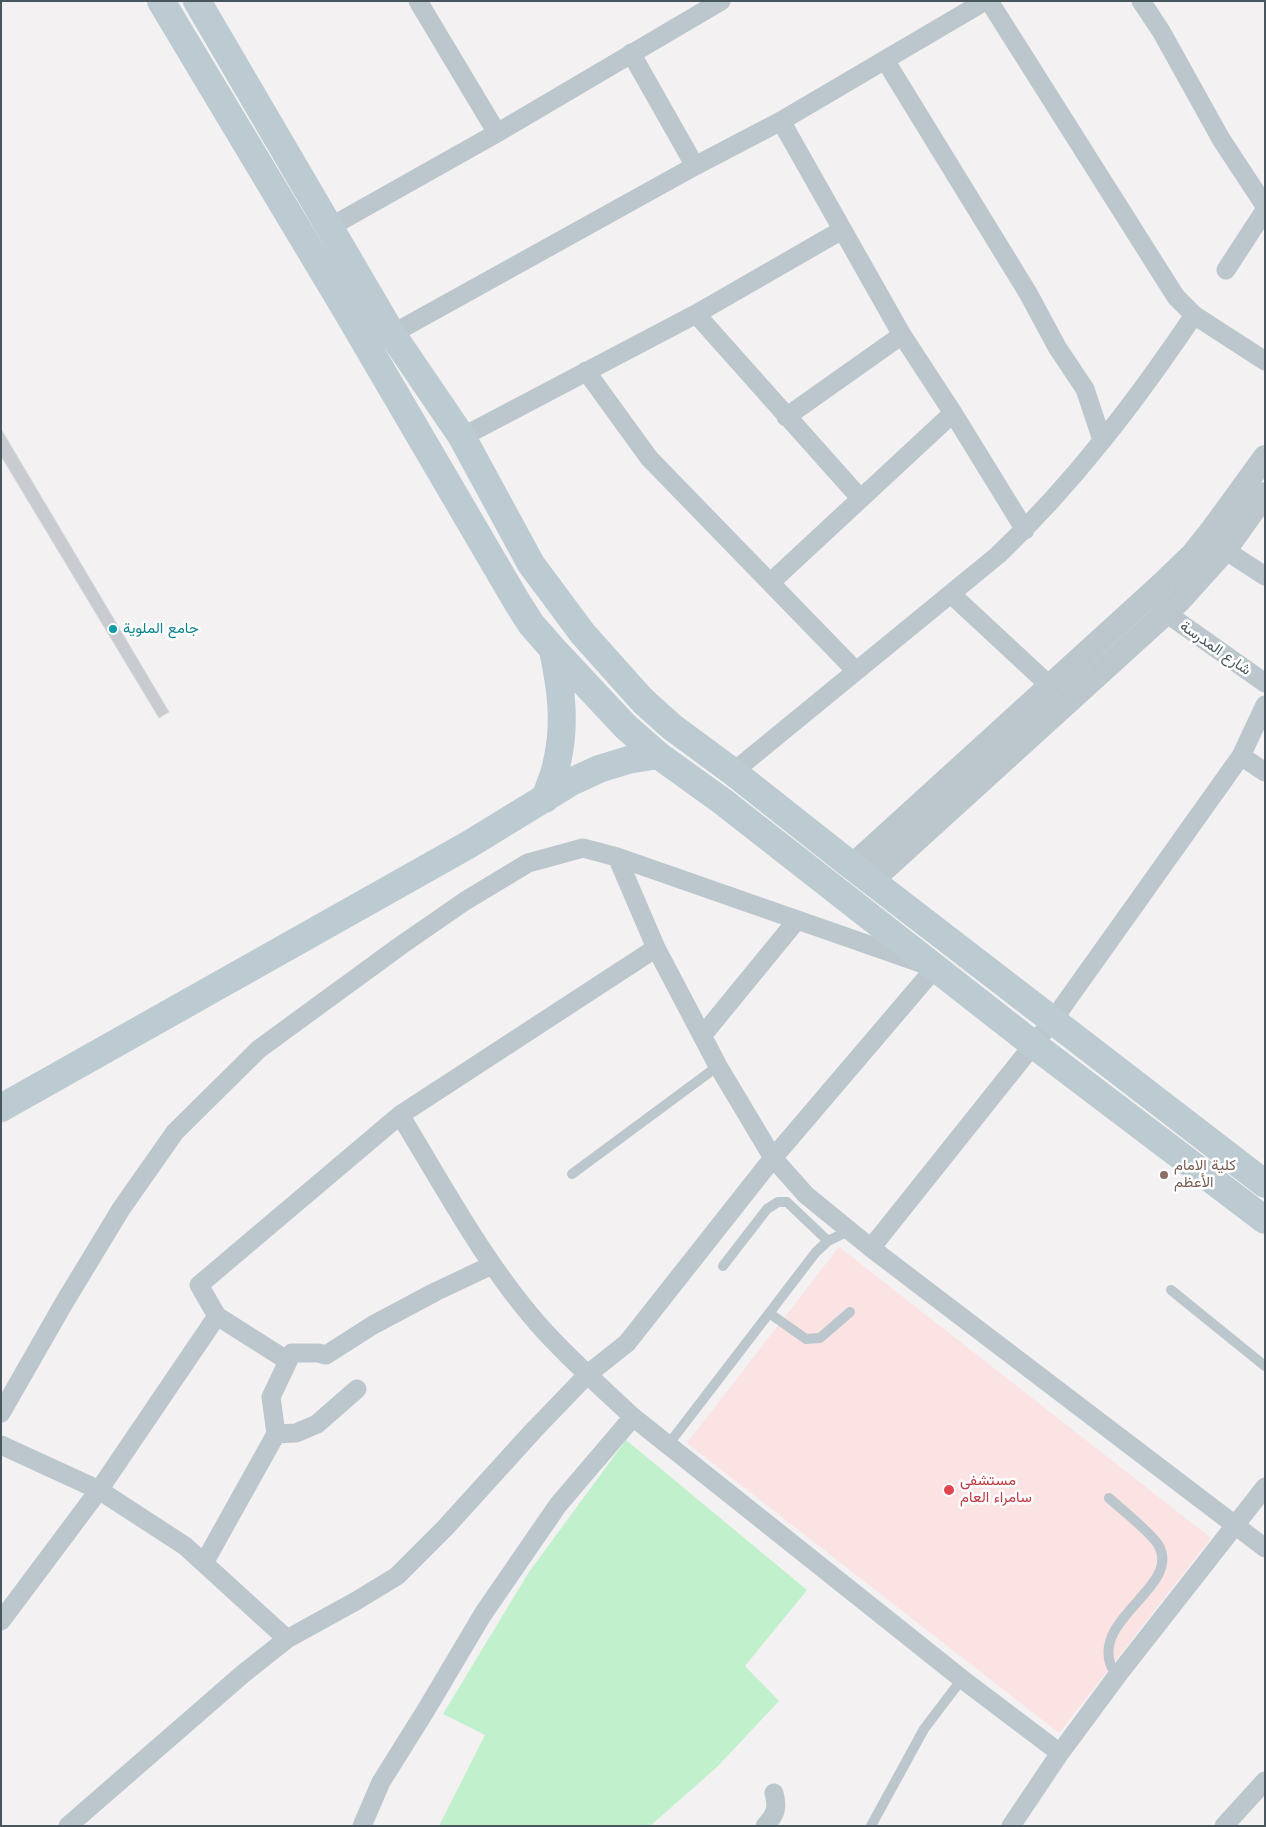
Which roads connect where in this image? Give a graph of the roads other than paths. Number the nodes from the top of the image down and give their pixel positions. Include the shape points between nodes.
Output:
1 (161, 1) edge
2 (197, 1) edge
3 (418, 1) edge
4 (721, 1) edge
5 (985, 1) edge
6 (990, 1) edge
7 (1140, 1) edge
8 (631, 53) junction
9 (886, 60) junction
10 (781, 121) junction
11 (496, 133) junction
12 (695, 166) junction
13 (1265, 206) edge
14 (1265, 210) edge
15 (330, 227) junction
16 (842, 230) junction
17 (1226, 270) dead end
18 (696, 314) junction
19 (1194, 315) junction
20 (392, 334) junction
21 (902, 334) junction
22 (1265, 361) edge
23 (586, 371) junction
24 (954, 412) junction
25 (786, 417) junction
26 (462, 437) junction
27 (1102, 440) junction
28 (1265, 457) edge
29 (484, 478) junction
30 (1265, 494) edge
31 (454, 495) junction
32 (860, 498) junction
33 (1025, 530) junction
34 (1225, 550) junction
35 (1265, 576) edge
36 (1165, 581) junction
37 (771, 582) junction
38 (951, 594) junction
39 (1166, 613) junction
40 (552, 648) junction
41 (856, 671) junction
42 (1265, 684) edge
43 (1049, 685) junction
44 (1265, 705) edge
45 (658, 755) junction
46 (1242, 756) junction
47 (733, 772) junction
48 (1265, 772) edge
49 (546, 799) junction
50 (617, 858) junction
51 (861, 874) junction
52 (798, 920) junction
53 (656, 948) junction
54 (935, 968) junction
55 (1053, 1020) junction
56 (702, 1036) junction
57 (1034, 1045) junction
58 (718, 1066) junction
59 (1, 1108) edge
60 (400, 1115) junction
61 (773, 1158) junction
62 (572, 1174) dead end
63 (1265, 1184) edge
64 (1265, 1220) edge
65 (850, 1230) junction
66 (828, 1241) junction
67 (871, 1248) junction
68 (492, 1265) junction
69 (723, 1266) dead end
70 (1171, 1290) dead end
71 (850, 1312) dead end
72 (769, 1313) junction
73 (217, 1316) junction
74 (288, 1361) junction
75 (1265, 1366) edge
76 (588, 1374) junction
77 (357, 1388) dead end
78 (1, 1413) edge
79 (633, 1417) junction
80 (276, 1434) junction
81 (1, 1445) edge
82 (668, 1445) junction
83 (1265, 1487) edge
84 (99, 1490) junction
85 (1109, 1498) dead end
86 (1235, 1527) junction
87 (1265, 1548) edge
88 (204, 1563) junction
89 (1, 1621) edge
90 (287, 1639) junction
91 (1118, 1676) junction
92 (962, 1679) junction
93 (1060, 1753) junction
94 (1265, 1781) edge
95 (774, 1793) dead end
96 (68, 1826) edge
97 (362, 1826) edge
98 (765, 1826) edge
99 (871, 1826) edge
100 (1011, 1826) edge
101 (1224, 1826) edge

1 - 31 main road
2 - 15 main road
3 - 11 street
4 - 8 street
5 - 9 street
6 - 19 street via 1176,297
7 - 13 street via 1161,31 1221,139
8 - 11 street
8 - 12 street
9 - 10 street
9 - 27 street via 1085,389
10 - 12 street
10 - 16 street
11 - 15 street
12 - 20 street
14 - 17 street
15 - 20 main road
16 - 18 street
16 - 21 street
18 - 23 street
18 - 25 street
19 - 22 street
19 - 27 street
20 - 26 main road
21 - 24 street
21 - 25 street
23 - 26 street
23 - 37 street via 649,458
24 - 32 street
24 - 33 street
25 - 32 street
26 - 29 main road
27 - 33 street
28 - 36 street via 1192,555
29 - 31 main road
29 - 47 main road via 531,564 583,634 643,701
30 - 34 street
31 - 40 main road via 517,602
32 - 37 street
33 - 38 street
34 - 35 street
34 - 39 street
36 - 39 street via 1163,603
36 - 43 street
37 - 41 street
38 - 41 street
38 - 43 street
39 - 42 street, شارع المدرسة
39 - 51 street
40 - 45 main road via 626,727
40 - 49 main road via 561,686 562,724 557,762
41 - 47 street
43 - 51 street
44 - 46 street
45 - 49 main road via 599,769
45 - 54 main road via 722,801
46 - 48 street
46 - 55 street
47 - 51 main road
49 - 59 main road
50 - 52 street
50 - 53 street
50 - 78 street via 583,848 528,863 408,940 259,1049 175,1132 153,1163 79,1277
51 - 55 main road
52 - 54 street
52 - 56 street
53 - 56 street
53 - 60 street
54 - 57 main road
54 - 61 street
55 - 57 street
55 - 63 main road
56 - 58 street
57 - 64 main road
57 - 67 street
58 - 61 street
58 - 62 lane
60 - 68 street
60 - 73 street via 199,1286
61 - 65 street via 806,1195
61 - 76 street via 627,1343
65 - 66 lane
65 - 67 street
66 - 69 lane via 787,1202 778,1202 767,1209
66 - 72 lane
67 - 86 street
68 - 74 street via 373,1325 326,1355 318,1352 292,1353
68 - 76 street via 538,1324
70 - 75 lane
71 - 72 lane via 820,1338 806,1339
72 - 82 lane
73 - 74 street
73 - 84 street
74 - 80 street via 271,1397
76 - 79 street
76 - 90 street via 396,1576
77 - 80 street via 317,1424 296,1433
79 - 82 street
79 - 97 street via 558,1505 483,1614 381,1782
80 - 88 street
81 - 84 street
82 - 92 street
83 - 86 street
84 - 88 street via 185,1546
84 - 89 street
85 - 91 lane via 1159,1545 1164,1560 1156,1580 1113,1633 1109,1648 1110,1664
86 - 87 street
86 - 91 street
88 - 90 street
90 - 96 street via 236,1679
91 - 93 street
92 - 93 street
92 - 99 lane via 924,1730
93 - 100 street
94 - 101 street
95 - 98 street via 777,1802 774,1816

